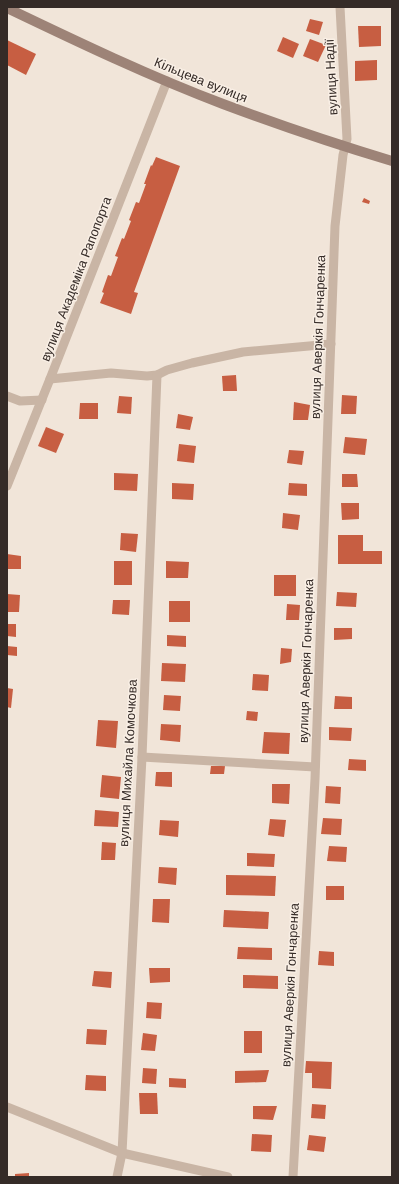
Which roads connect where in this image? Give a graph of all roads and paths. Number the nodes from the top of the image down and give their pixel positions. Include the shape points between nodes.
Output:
1 (340, 7) edge
2 (7, 8) edge
3 (167, 80) junction
4 (345, 146) junction
5 (392, 161) edge
6 (331, 344) junction
7 (157, 375) junction
8 (50, 379) junction
9 (7, 396) edge
10 (42, 400) junction
11 (7, 486) edge
12 (142, 757) junction
13 (315, 767) junction
14 (7, 1108) edge
15 (122, 1153) junction
16 (117, 1177) edge
17 (228, 1177) edge
18 (292, 1177) edge

1 - 4 street, вулиця Надії via 347,139
2 - 3 main road, Кільцева вулиця via 66,37
3 - 4 main road, Кільцева вулиця via 259,117
3 - 8 street, вулиця Академіка Рапопорта
4 - 5 main road, Кільцева вулиця
4 - 6 street, вулиця Аверкія Гончаренка via 335,226
6 - 7 street via 243,352 192,362
6 - 13 street, вулиця Аверкія Гончаренка
7 - 8 street via 111,372
7 - 12 street, вулиця Михайла Комочкова
8 - 10 street, вулиця Академіка Рапопорта
9 - 10 street via 20,401
10 - 11 street, вулиця Академіка Рапопорта
12 - 13 street
12 - 15 street, вулиця Михайла Комочкова
13 - 18 street, вулиця Аверкія Гончаренка
14 - 15 street
15 - 16 street, вулиця Михайла Комочкова
15 - 17 street

